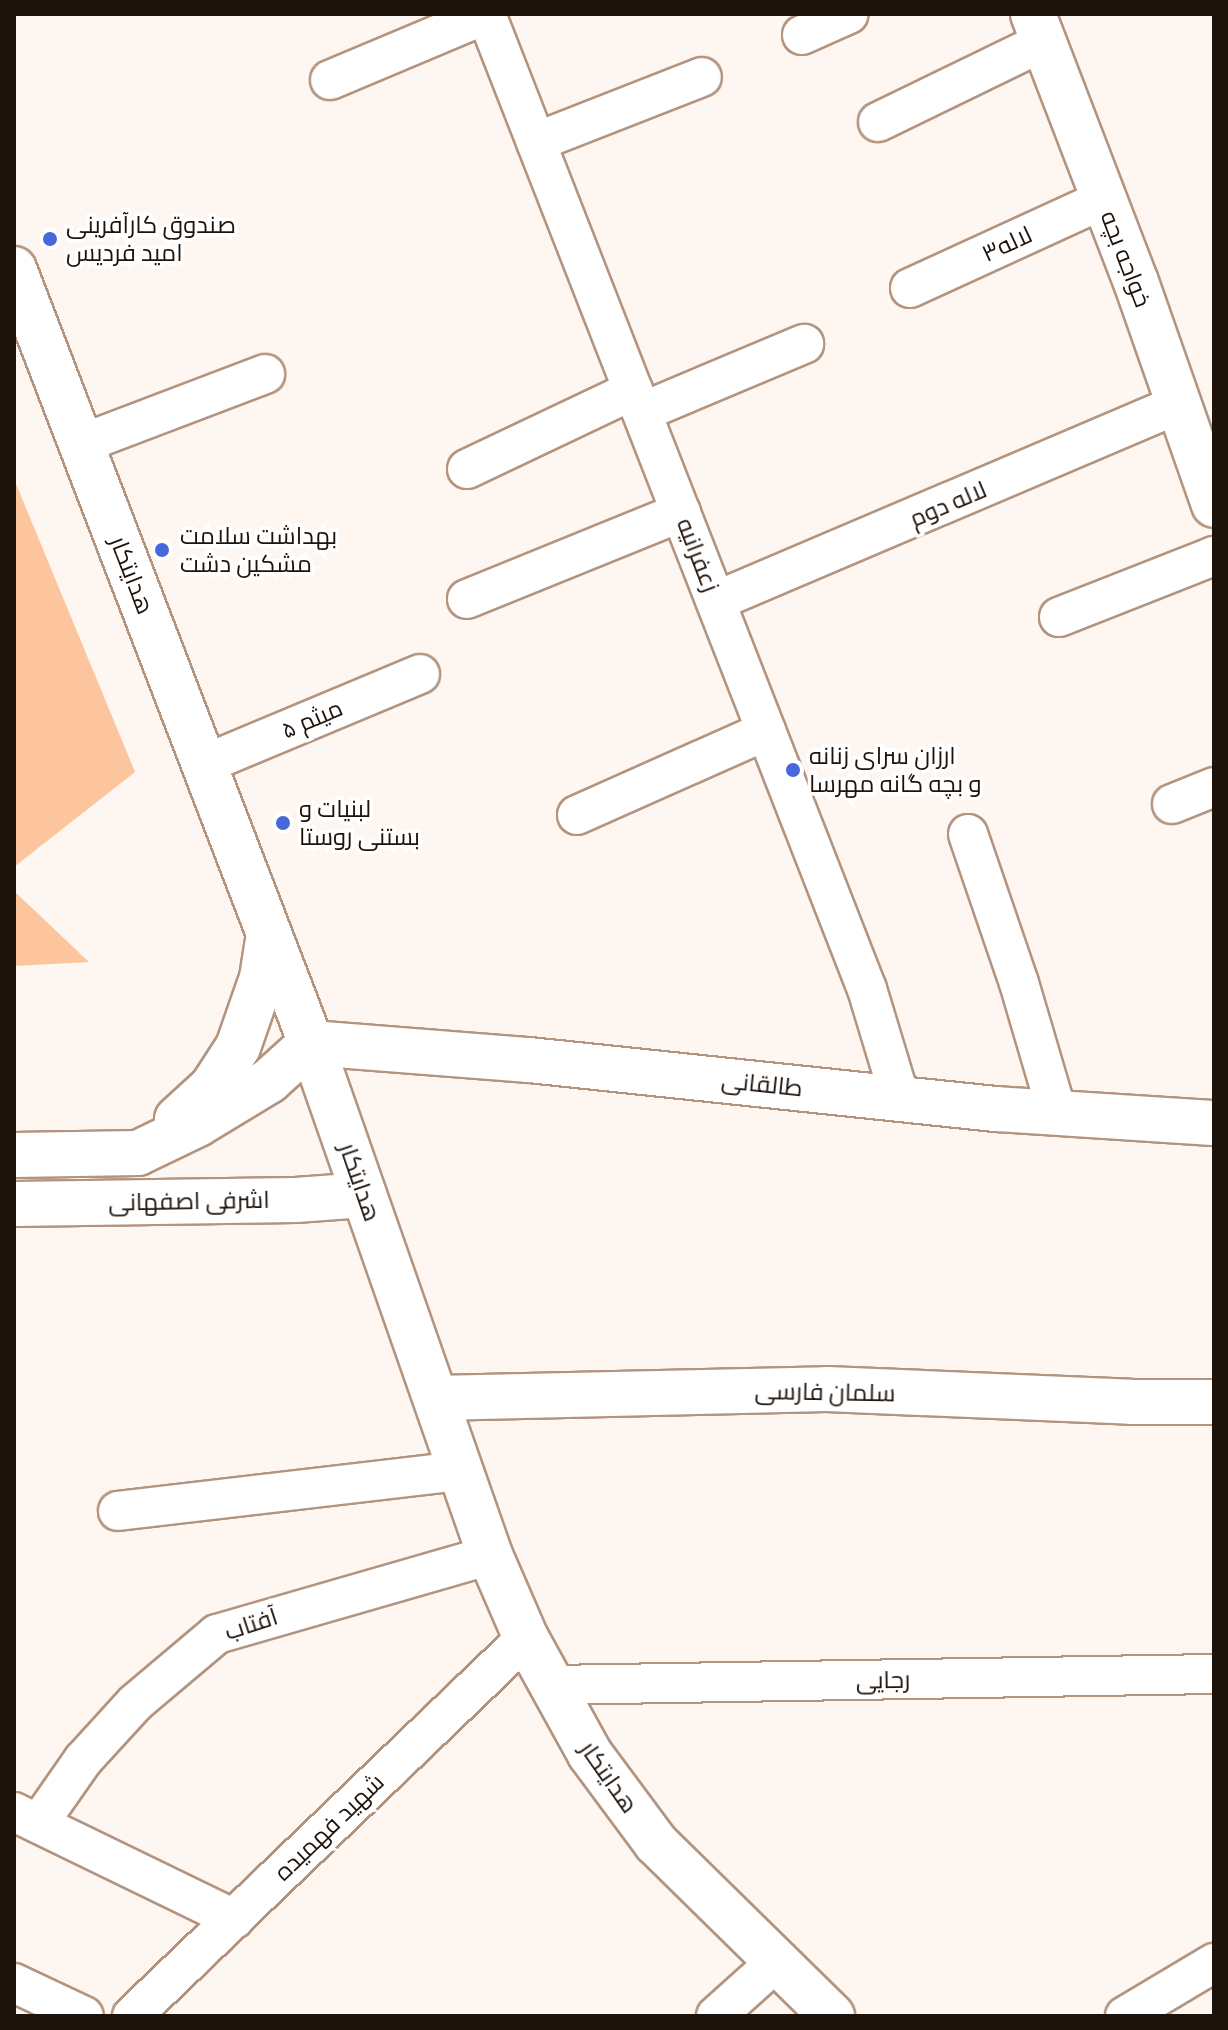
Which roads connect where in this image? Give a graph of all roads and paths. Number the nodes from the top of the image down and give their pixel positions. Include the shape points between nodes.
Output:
1 (487, 14) edge
2 (849, 14) edge
3 (1038, 28) edge
4 (802, 35) dead end
5 (702, 77) dead end
6 (330, 80) dead end
7 (878, 122) dead end
8 (536, 142) junction
9 (1104, 199) junction
10 (14, 269) edge
11 (910, 288) dead end
12 (804, 344) dead end
13 (265, 374) dead end
14 (637, 401) junction
15 (1179, 404) junction
16 (81, 444) junction
17 (467, 469) dead end
18 (1214, 505) edge
19 (681, 512) junction
20 (1214, 556) edge
21 (467, 599) dead end
22 (716, 601) junction
23 (1059, 617) dead end
24 (420, 674) dead end
25 (766, 731) junction
26 (205, 764) junction
27 (1214, 787) edge
28 (1172, 804) dead end
29 (577, 815) dead end
30 (968, 834) dead end
31 (269, 934) junction
32 (311, 1043) junction
33 (900, 1098) junction
34 (1057, 1112) junction
35 (1214, 1123) edge
36 (138, 1153) junction
37 (14, 1155) edge
38 (364, 1195) junction
39 (14, 1204) edge
40 (436, 1398) junction
41 (1214, 1402) edge
42 (461, 1471) junction
43 (118, 1511) dead end
44 (490, 1555) junction
45 (526, 1638) junction
46 (1214, 1674) edge
47 (551, 1685) junction
48 (26, 1817) edge
49 (234, 1919) junction
50 (776, 1962) junction
51 (1214, 1963) edge
52 (14, 1983) edge
53 (84, 2016) edge
54 (132, 2016) edge
55 (716, 2016) edge
56 (832, 2016) edge
57 (1125, 2016) edge

1 - 6 street
1 - 8 street, زعفرانیه
2 - 4 street
3 - 7 street
3 - 9 main road, خواجه بچه
5 - 8 street
8 - 14 street, زعفرانیه
9 - 11 street, لاله۳
9 - 15 main road, خواجه بچه
10 - 16 main road, هدایتکار
12 - 14 street
13 - 16 street
14 - 17 street
14 - 19 street, زعفرانیه
15 - 18 main road, خواجه بچه
15 - 22 street, لاله دوم
16 - 26 main road, هدایتکار
19 - 21 street
19 - 22 street, زعفرانیه
20 - 23 street
22 - 25 street, زعفرانیه
24 - 26 street, میثم ۵
25 - 29 street
25 - 33 street, زعفرانیه via 867,989
26 - 31 main road, هدایتکار
27 - 28 street
30 - 34 street
31 - 32 main road, هدایتکار
31 - 36 main road via 262,978 238,1047 212,1087
32 - 33 main road, طالقانی
32 - 36 main road, اشرفی اصفهانی via 269,1081
32 - 38 main road, هدایتکار
33 - 34 main road, طالقانی
34 - 35 main road, طالقانی
36 - 37 main road, اشرفی اصفهانی
38 - 39 main road, اشرفی اصفهانی
38 - 40 main road, هدایتکار
40 - 41 main road, سلمان فارسی via 827,1389
40 - 42 main road, هدایتکار
42 - 43 street
42 - 44 main road, هدایتکار
44 - 45 main road, هدایتکار
44 - 48 street, آفتاب via 217,1634 135,1703
45 - 47 main road, هدایتکار
45 - 49 street, شهید فهمیده
46 - 47 street, رجایی
47 - 50 main road, هدایتکار via 590,1754 656,1843
48 - 49 street
49 - 54 street, شهید فهمیده
50 - 55 street
50 - 56 main road, هدایتکار
51 - 57 street
52 - 53 street

